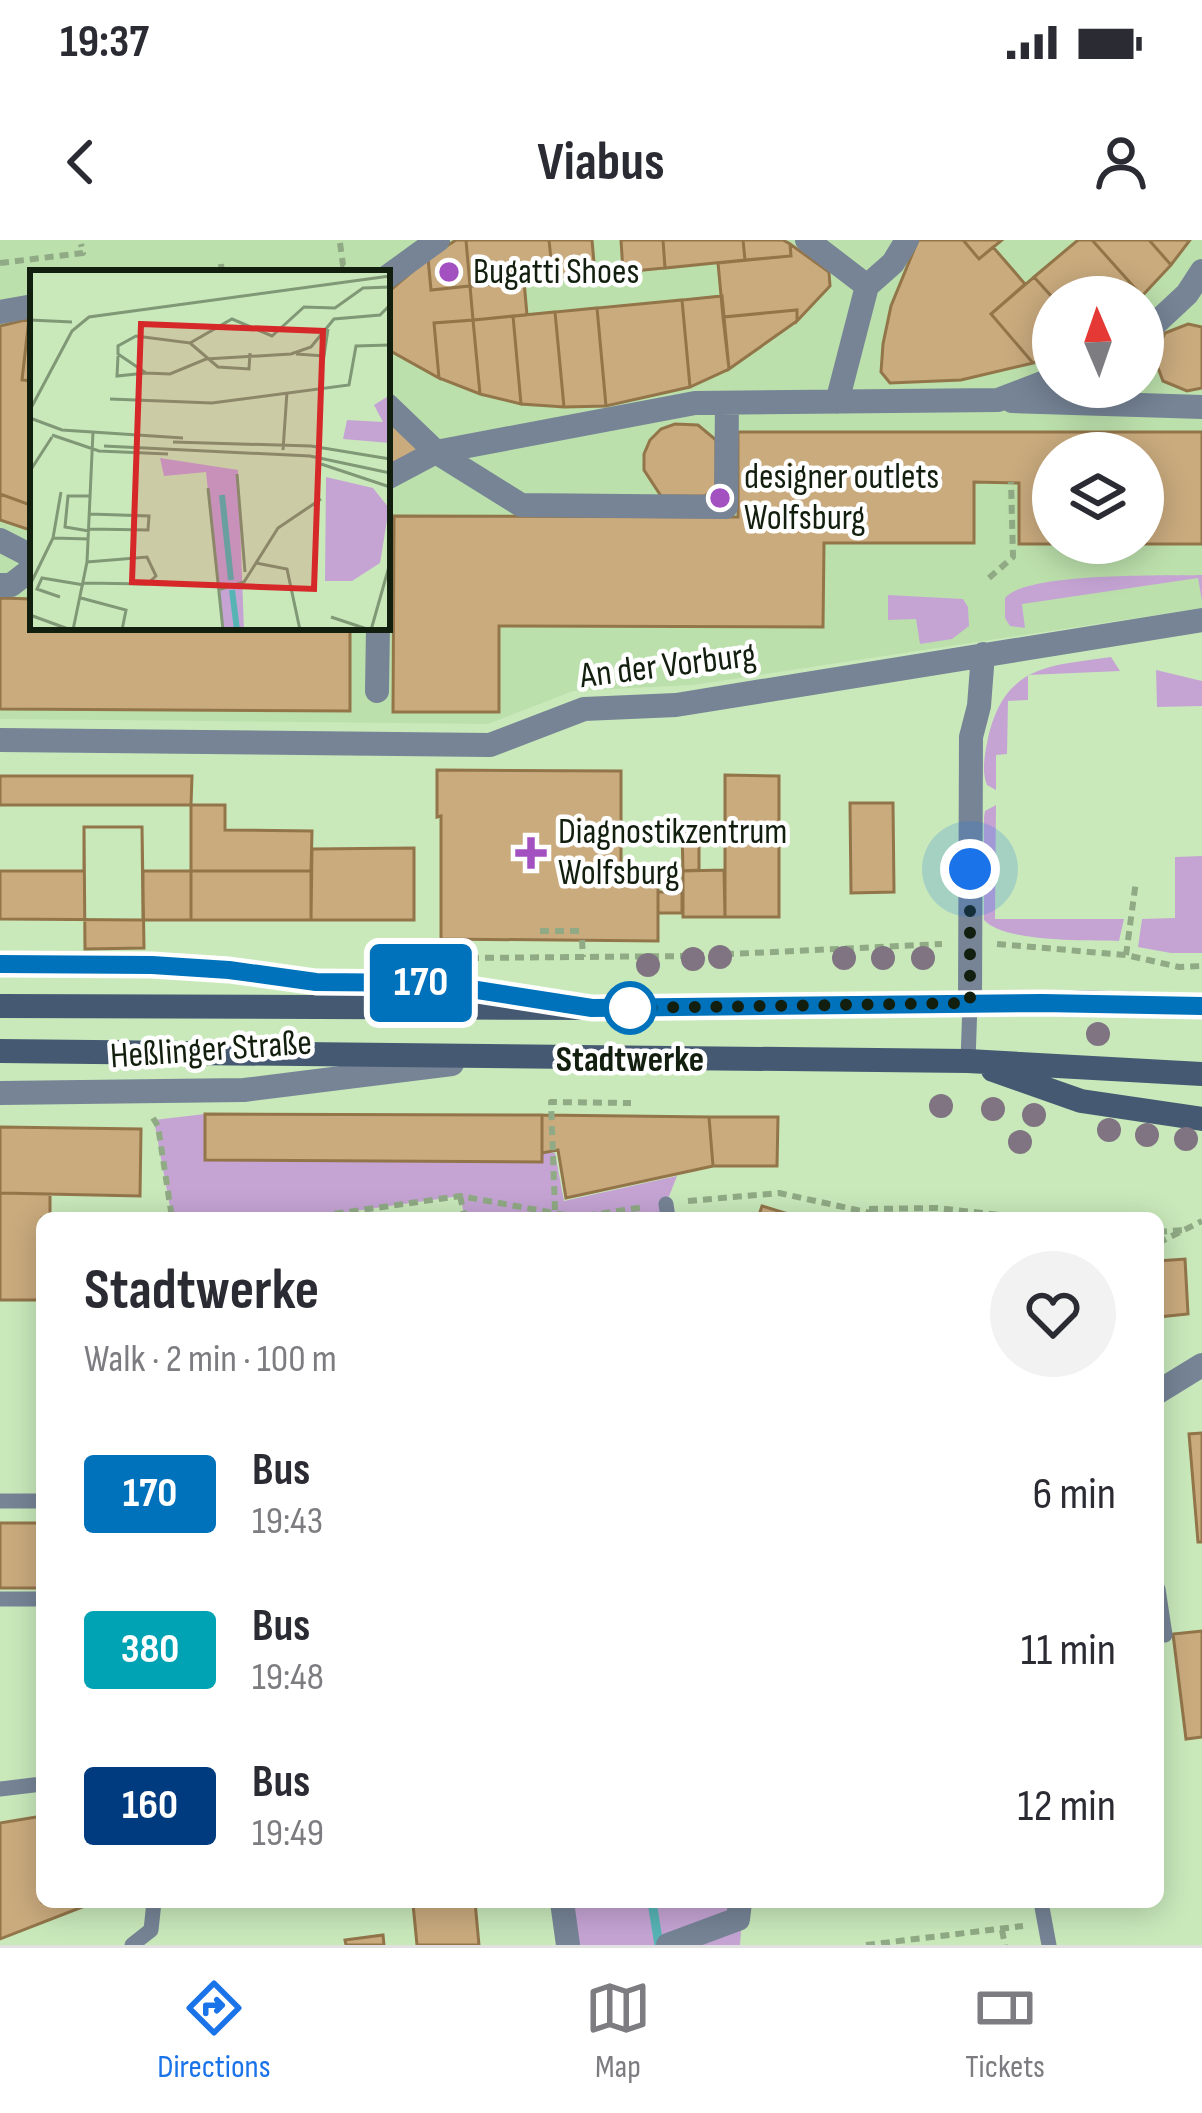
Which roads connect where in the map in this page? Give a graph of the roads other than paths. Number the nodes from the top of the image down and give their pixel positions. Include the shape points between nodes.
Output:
1 (438, 240) edge
2 (807, 240) edge
3 (907, 240) edge
4 (1202, 272) edge
5 (390, 275) edge
6 (867, 286) junction
7 (30, 300) edge
8 (0, 313) edge
9 (1164, 315) edge
10 (1032, 387) edge
11 (998, 400) junction
12 (837, 402) junction
13 (728, 403) junction
14 (1202, 406) edge
15 (390, 408) edge
16 (436, 452) junction
17 (390, 476) edge
18 (0, 539) edge
19 (30, 555) edge
20 (30, 570) edge
21 (0, 584) edge
22 (1202, 620) edge
23 (378, 630) edge
24 (983, 654) junction
25 (377, 691) dead end
26 (0, 740) edge
27 (0, 964) edge
28 (970, 1003) junction
29 (0, 1006) edge
30 (1202, 1006) edge
31 (592, 1008) junction
32 (0, 1051) edge
33 (498, 1058) junction
34 (968, 1061) junction
35 (1202, 1074) edge
36 (0, 1093) edge
37 (1202, 1119) edge
38 (1202, 1365) edge
39 (1164, 1388) edge
40 (0, 1501) edge
41 (36, 1501) edge
42 (0, 1599) edge
43 (36, 1599) edge
44 (1164, 1628) edge
45 (1165, 1635) dead end
46 (36, 1785) edge
47 (0, 1789) edge
48 (153, 1908) edge
49 (563, 1908) edge
50 (739, 1908) edge
51 (1042, 1908) edge
52 (676, 1942) edge
53 (132, 1945) edge
54 (568, 1945) edge
55 (1049, 1945) edge

1 - 5 street
2 - 6 street
3 - 6 street
4 - 9 street
6 - 12 street
7 - 8 street
10 - 11 street
11 - 12 street
11 - 14 street
12 - 13 street
13 - 16 street
13 - 16 street via 726,507 521,505
15 - 16 street
16 - 17 street
18 - 19 street
20 - 21 street
22 - 24 street, An der Vorburg
23 - 25 street
24 - 26 street, An der Vorburg via 676,706 584,709 490,746
24 - 28 street via 971,737
27 - 31 street, Heßlinger Straße via 432,983
28 - 30 main road, Heßlinger Straße
28 - 31 main road, Heßlinger Straße
28 - 34 lane
29 - 31 main road, Heßlinger Straße
32 - 33 main road, Heßlinger Straße
33 - 34 main road, Heßlinger Straße
33 - 36 street, Heßlinger Straße via 244,1090
34 - 35 main road, Heßlinger Straße
34 - 37 main road via 1081,1101
38 - 39 street
40 - 41 lane
42 - 43 lane
44 - 45 lane
46 - 47 lane
48 - 53 lane via 151,1930
49 - 54 street
50 - 52 street via 738,1919
51 - 55 lane

